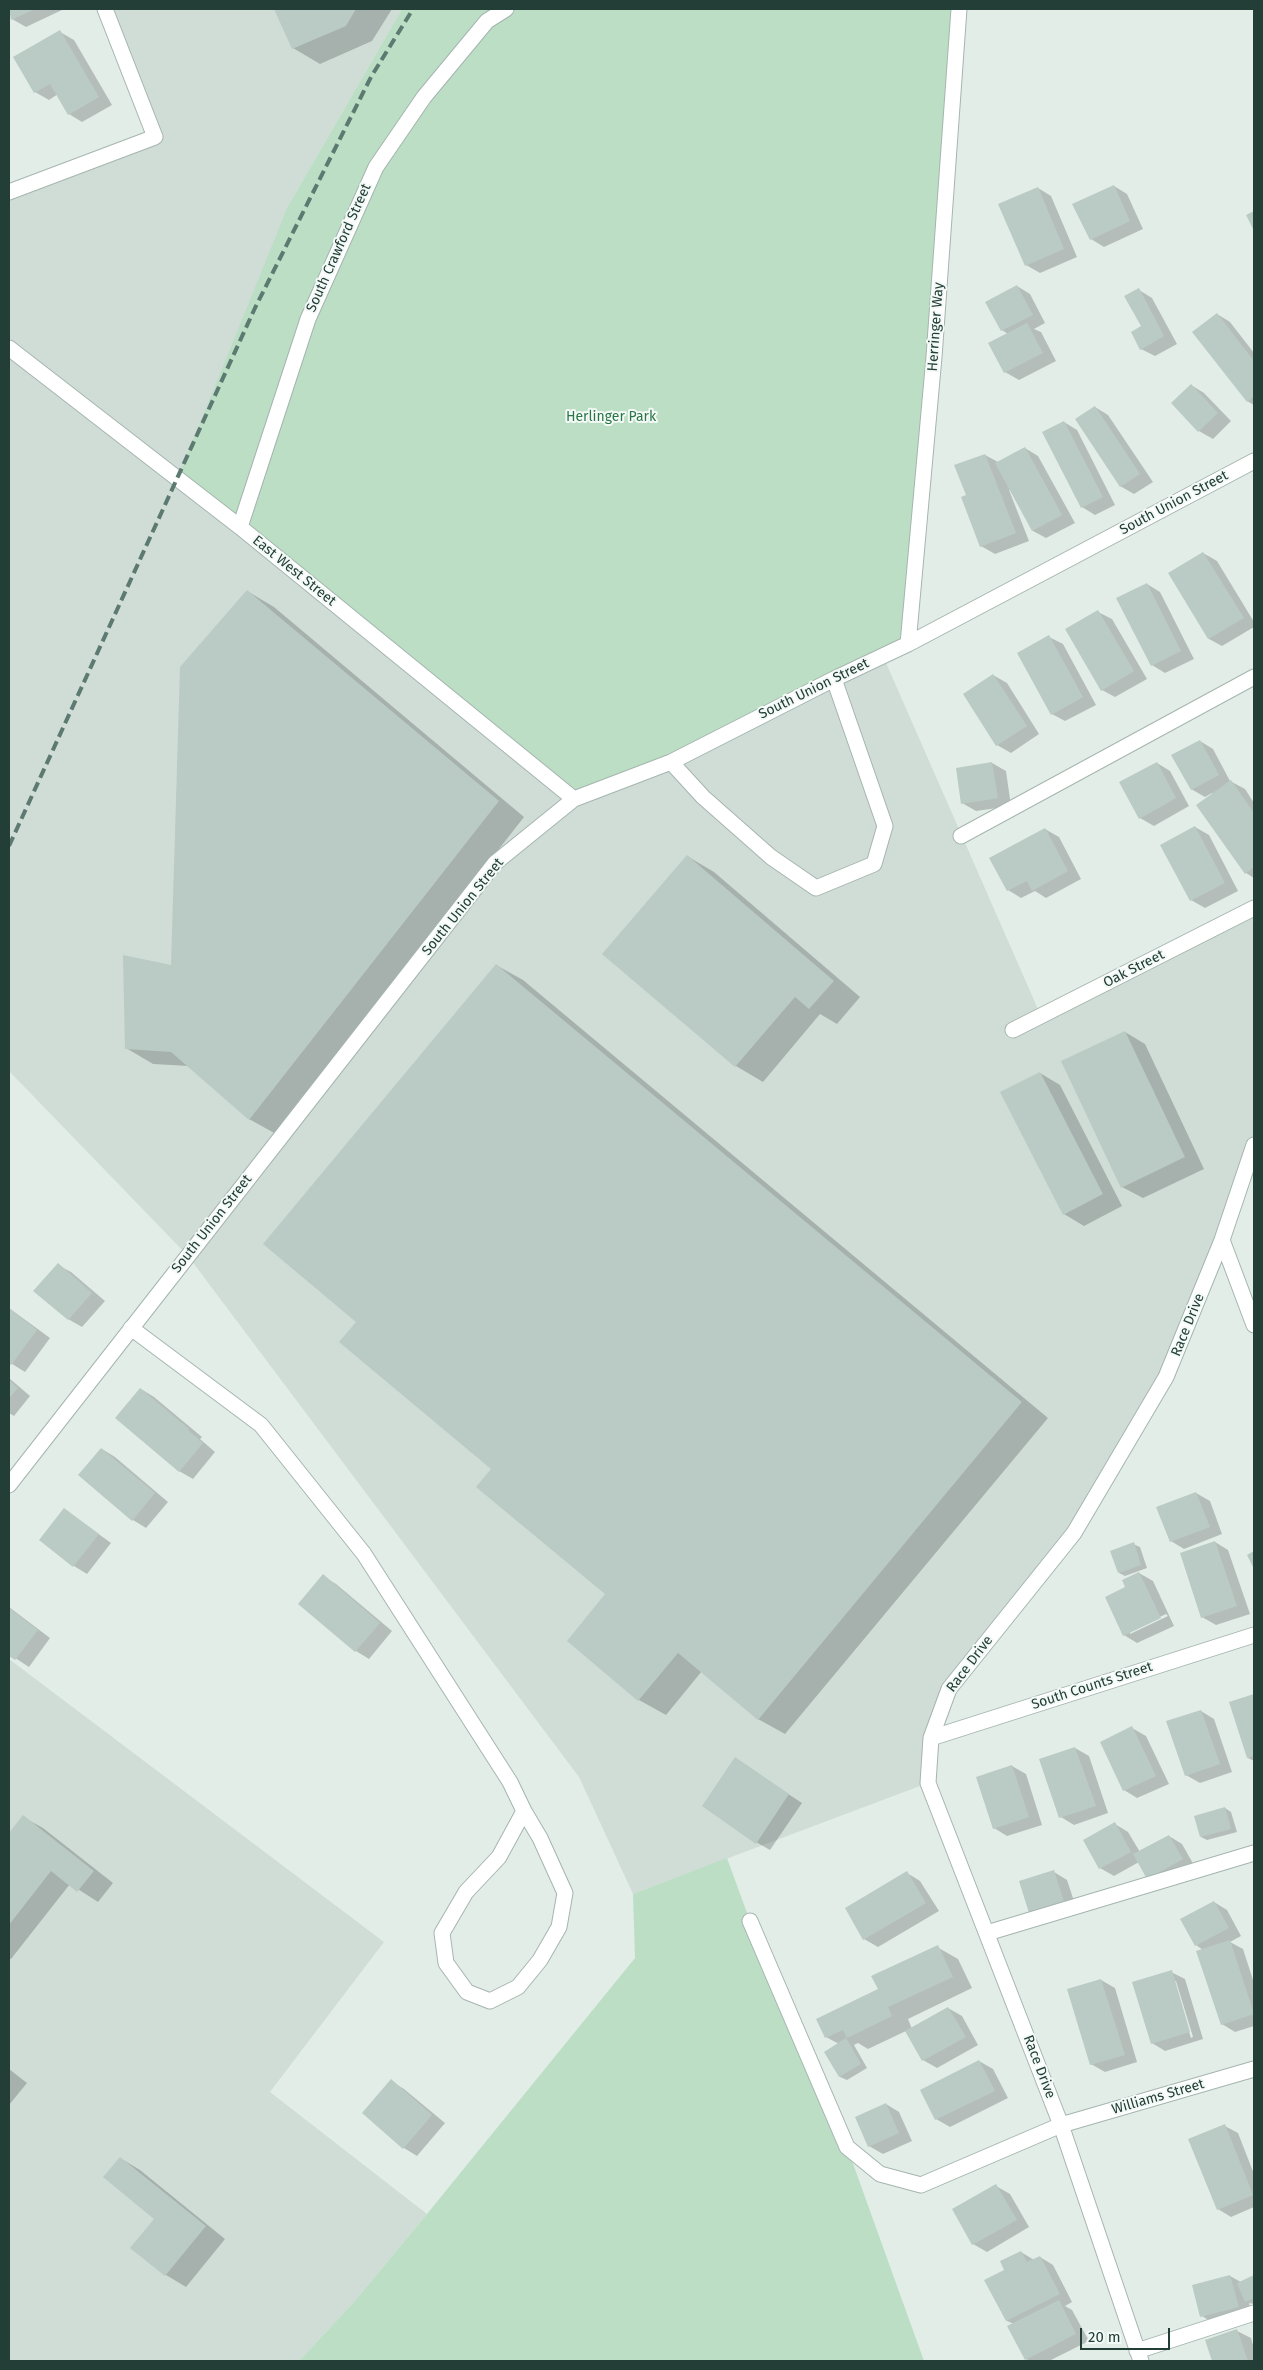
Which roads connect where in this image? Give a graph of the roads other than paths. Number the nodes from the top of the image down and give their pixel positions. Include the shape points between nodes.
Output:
1 (105, 9) edge
2 (506, 9) edge
3 (959, 9) edge
4 (9, 192) edge
5 (9, 348) edge
6 (1254, 461) edge
7 (240, 527) junction
8 (908, 644) junction
9 (1254, 677) edge
10 (834, 679) junction
11 (671, 762) junction
12 (574, 799) junction
13 (961, 836) dead end
14 (1254, 908) edge
15 (1013, 1030) dead end
16 (1254, 1145) edge
17 (1222, 1240) junction
18 (1254, 1325) edge
19 (131, 1328) junction
20 (9, 1485) edge
21 (1254, 1635) edge
22 (931, 1738) junction
23 (524, 1811) junction
24 (1254, 1853) edge
25 (750, 1921) dead end
26 (987, 1933) junction
27 (1254, 2069) edge
28 (1061, 2125) junction
29 (1254, 2313) edge
30 (1139, 2356) edge

1 - 4 street via 155,137
2 - 7 street, South Crawford Street via 487,21 424,96 376,167 308,319
3 - 8 street, Herringer Way via 934,357
5 - 7 street, East West Street
6 - 8 street, South Union Street
7 - 12 street, East West Street
8 - 10 street, South Union Street
9 - 13 street
10 - 11 street, South Union Street
10 - 11 street via 885,826 874,864 816,888 771,857 703,797
11 - 12 street, South Union Street
12 - 19 street, South Union Street via 495,863
14 - 15 street, Oak Street
16 - 17 street, Race Drive
17 - 18 street
17 - 22 street, Race Drive via 1166,1377 1074,1533 949,1689
19 - 20 street, South Union Street
19 - 23 street via 261,1425 364,1554 510,1782
21 - 22 street, South Counts Street
22 - 26 street, Race Drive via 928,1783
23 - 23 street via 565,1893 561,1918 540,1960 518,1987 490,2001 467,1992 446,1963 442,1933 466,1892 499,1857
24 - 26 street
25 - 28 street, Williams Street via 847,2147 880,2174 920,2185
26 - 28 street, Race Drive
27 - 28 street, Williams Street
28 - 30 street, Race Drive
29 - 30 street

